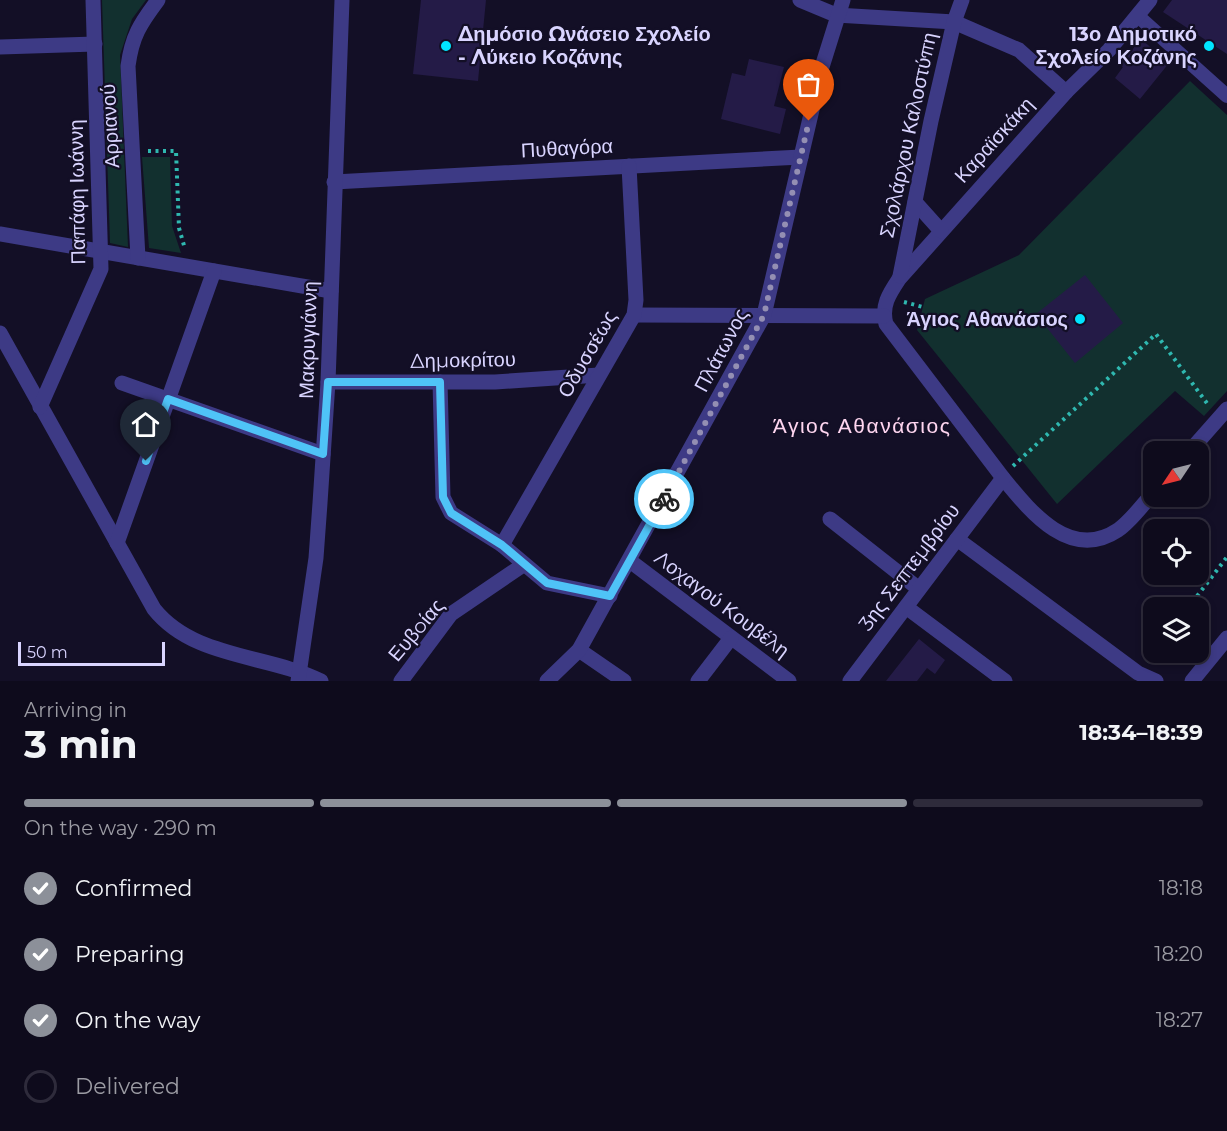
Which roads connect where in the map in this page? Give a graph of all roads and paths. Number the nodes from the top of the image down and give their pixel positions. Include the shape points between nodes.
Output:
1 (93, 0) edge
2 (158, 0) edge
3 (342, 0) edge
4 (800, 0) edge
5 (843, 0) edge
6 (962, 0) edge
7 (1150, 0) edge
8 (836, 15) junction
9 (1138, 17) junction
10 (954, 22) junction
11 (95, 44) junction
12 (0, 47) edge
13 (1065, 92) junction
14 (1227, 96) edge
15 (132, 152) junction
16 (801, 157) junction
17 (629, 166) junction
18 (334, 182) junction
19 (915, 202) junction
20 (941, 231) junction
21 (0, 234) edge
22 (101, 251) junction
23 (138, 258) junction
24 (194, 267) junction
25 (214, 271) junction
26 (899, 279) junction
27 (331, 291) junction
28 (634, 315) junction
29 (764, 315) junction
30 (884, 316) junction
31 (0, 333) edge
32 (599, 375) junction
33 (328, 382) junction
34 (440, 382) junction
35 (122, 383) dead end
36 (168, 399) junction
37 (40, 407) junction
38 (1222, 414) edge
39 (1199, 441) edge
40 (323, 454) junction
41 (1020, 458) dead end
42 (1003, 478) junction
43 (1143, 503) edge
44 (830, 519) dead end
45 (957, 539) junction
46 (117, 543) junction
47 (502, 545) junction
48 (1227, 557) edge
49 (630, 561) junction
50 (523, 565) junction
51 (919, 589) junction
52 (610, 596) junction
53 (1196, 597) edge
54 (906, 607) junction
55 (731, 638) junction
56 (1227, 638) edge
57 (579, 650) junction
58 (298, 676) edge
59 (321, 681) edge
60 (401, 681) edge
61 (547, 681) edge
62 (624, 681) edge
63 (698, 681) edge
64 (789, 681) edge
65 (850, 681) edge
66 (1005, 681) edge
67 (1156, 681) edge
68 (1192, 681) edge

1 - 11 street, Παπάφη Ιωάννη
2 - 15 street, Αρριανού via 131,43 128,66
3 - 18 street, Μακρυγιάννη
4 - 8 street
5 - 8 street, Πλάτωνος
6 - 10 street, Σχολάρχου Καλοστύπη
7 - 9 street, Καραϊσκάκη
8 - 10 street
8 - 16 street, Πλάτωνος
9 - 13 street, Καραϊσκάκη
9 - 14 street
10 - 13 street via 1019,50
10 - 19 street, Σχολάρχου Καλοστύπη
11 - 12 street
11 - 22 street, Παπάφη Ιωάννη
13 - 20 street, Καραϊσκάκη
15 - 23 street, Αρριανού
15 - 24 path via 176,151 179,228
16 - 17 street, Πυθαγόρα
16 - 29 street, Πλάτωνος
17 - 18 street, Πυθαγόρα
17 - 28 street, Οδυσσέως
18 - 27 street, Μακρυγιάννη
19 - 20 street
19 - 26 street, Σχολάρχου Καλοστύπη
20 - 26 street, Καραϊσκάκη
21 - 22 street
22 - 23 street
22 - 37 street, Παπάφη Ιωάννη via 101,270
23 - 24 street
24 - 25 street
25 - 27 street
25 - 36 street
26 - 30 street, Καραϊσκάκη via 886,298
27 - 33 street, Μακρυγιάννη
28 - 29 street
28 - 32 street, Οδυσσέως
29 - 30 street
29 - 49 street, Πλάτωνος
30 - 42 street via 886,324
31 - 37 street
32 - 34 street, Δημοκρίτου
32 - 47 street, Οδυσσέως
33 - 34 street, Δημοκρίτου
33 - 40 street, Μακρυγιάννη
34 - 47 street via 446,506 459,519
35 - 36 street
36 - 40 street
36 - 46 street
37 - 46 street
38 - 39 street
38 - 41 path via 1156,334
40 - 58 street, Μακρυγιάννη via 316,558
42 - 43 street via 1052,529 1074,539 1094,538 1117,530
42 - 45 street, 3ης Σεπτεμβρίου
44 - 51 street
45 - 51 street, 3ης Σεπτεμβρίου
45 - 67 street via 1138,673
46 - 58 street via 154,609 179,633
47 - 50 street
48 - 53 path
49 - 52 street, Πλάτωνος
49 - 55 street, Λοχαγού Κουβέλη
50 - 52 street via 547,583
50 - 60 street, Ευβoίας via 451,615
51 - 54 street, 3ης Σεπτεμβρίου
52 - 57 street, Πλάτωνος
54 - 65 street, 3ης Σεπτεμβρίου
54 - 66 street
55 - 63 street
55 - 64 street, Λοχαγού Κουβέλη
56 - 68 street
57 - 61 street, Πλάτωνος
57 - 62 street
58 - 59 street

